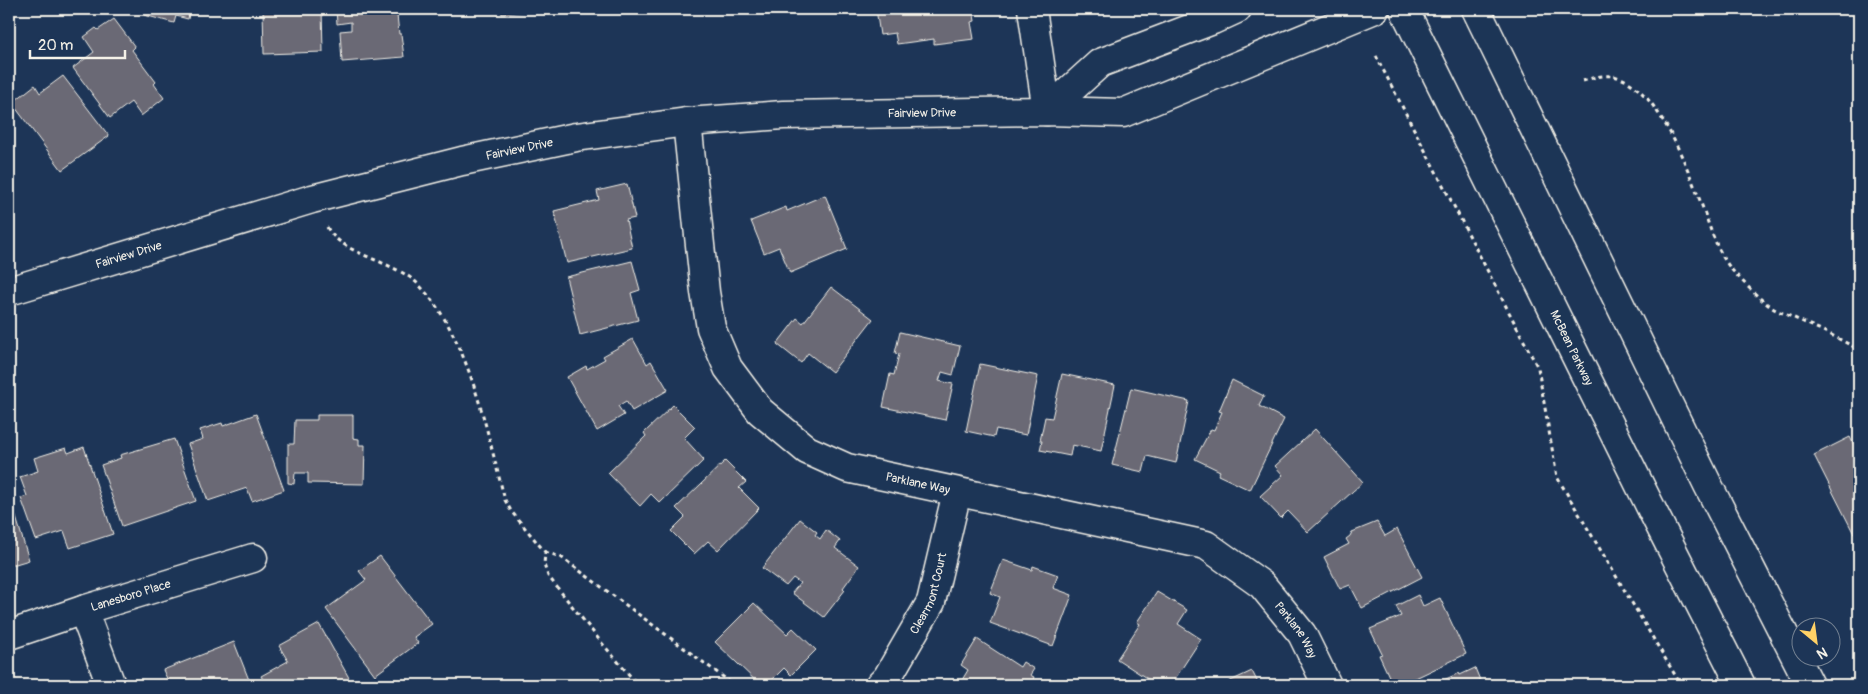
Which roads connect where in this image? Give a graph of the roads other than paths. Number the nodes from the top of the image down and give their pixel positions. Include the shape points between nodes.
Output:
1 (1032, 9) edge
2 (1237, 9) edge
3 (1374, 9) edge
4 (1404, 9) edge
5 (1476, 9) edge
6 (1047, 111) junction
7 (687, 122) junction
8 (9, 290) edge
9 (957, 492) junction
10 (253, 558) dead end
11 (83, 610) junction
12 (9, 635) edge
13 (111, 685) edge
14 (880, 685) edge
15 (1327, 685) edge
16 (1740, 685) edge
17 (1810, 685) edge

1 - 6 street
2 - 6 street via 1100,63
3 - 6 street, Fairview Drive via 1123,113
4 - 16 street, McBean Parkway
5 - 17 street
6 - 7 street, Fairview Drive via 782,115
7 - 8 street, Fairview Drive via 576,137 312,198
7 - 9 street, Parklane Way via 704,292 711,328 728,368 760,412 807,450 847,468
9 - 14 street, Clearmont Court via 931,602
9 - 15 street, Parklane Way via 1206,546 1262,585 1302,634
10 - 11 street, Lanesboro Place
11 - 12 street, Lanesboro Place
11 - 13 street

